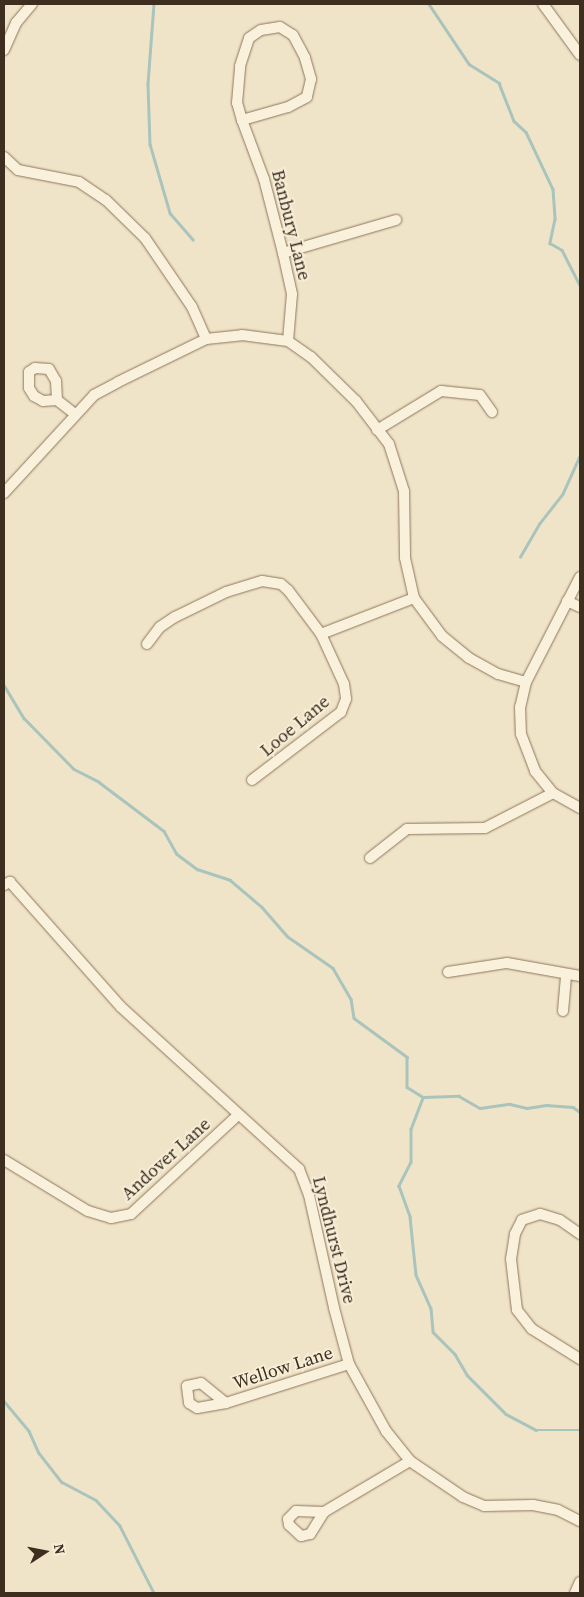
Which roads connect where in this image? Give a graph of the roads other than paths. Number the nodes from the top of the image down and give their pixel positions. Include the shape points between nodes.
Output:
1 (32, 4) edge
2 (543, 4) edge
3 (4, 50) edge
4 (580, 55) edge
5 (242, 120) junction
6 (4, 157) edge
7 (396, 220) dead end
8 (284, 253) junction
9 (206, 339) junction
10 (288, 341) junction
11 (57, 400) dead end
12 (492, 412) dead end
13 (75, 414) junction
14 (377, 430) junction
15 (4, 493) edge
16 (580, 577) edge
17 (414, 598) junction
18 (567, 601) junction
19 (580, 607) edge
20 (321, 634) junction
21 (147, 644) dead end
22 (526, 682) junction
23 (252, 780) dead end
24 (553, 793) junction
25 (580, 808) edge
26 (370, 858) dead end
27 (6, 880) edge
28 (448, 972) dead end
29 (566, 975) junction
30 (580, 976) edge
31 (563, 1011) dead end
32 (238, 1115) junction
33 (5, 1161) edge
34 (580, 1234) edge
35 (580, 1359) edge
36 (349, 1364) junction
37 (226, 1402) dead end
38 (410, 1461) junction
39 (324, 1512) dead end
40 (580, 1521) edge
41 (580, 1582) edge
42 (575, 1593) edge

1 - 3 street via 16,23
2 - 4 street
5 - 5 street via 237,103 240,66 249,38 261,30 280,27 293,34 305,58 311,79 307,97 288,107
5 - 8 street, Banbury Lane via 264,179
6 - 9 street via 18,170 79,182 106,200 145,238 192,307
7 - 8 street
8 - 10 street, Banbury Lane via 292,294
9 - 10 street via 242,335
9 - 13 street via 94,395
10 - 14 street via 311,357 356,401
11 - 13 street
12 - 14 street via 480,395 441,391
13 - 15 street
14 - 17 street via 388,444 404,491 405,558
16 - 18 street
17 - 20 street
17 - 22 street via 442,636 469,658 498,674
18 - 19 street
18 - 22 street
20 - 21 street via 288,590 280,584 262,581 188,609 160,627
20 - 23 street, Looe Lane via 344,684 345,705 280,762
22 - 24 street via 520,708 523,741 535,771
24 - 25 street
24 - 26 street via 485,828 407,829
27 - 32 street, Lyndhurst Drive via 121,1007
28 - 29 street via 507,962
29 - 30 street
29 - 31 street
32 - 33 street, Andover Lane via 131,1214 111,1218 88,1211
32 - 36 street, Lyndhurst Drive via 299,1169 309,1195
34 - 35 street via 560,1220 540,1214 522,1220 515,1234 511,1259 517,1310 532,1329
36 - 37 street, Wellow Lane
36 - 38 street, Lyndhurst Drive via 386,1431
38 - 39 street
38 - 40 street, Lyndhurst Drive via 463,1497 484,1506 533,1505 558,1510
41 - 42 street

